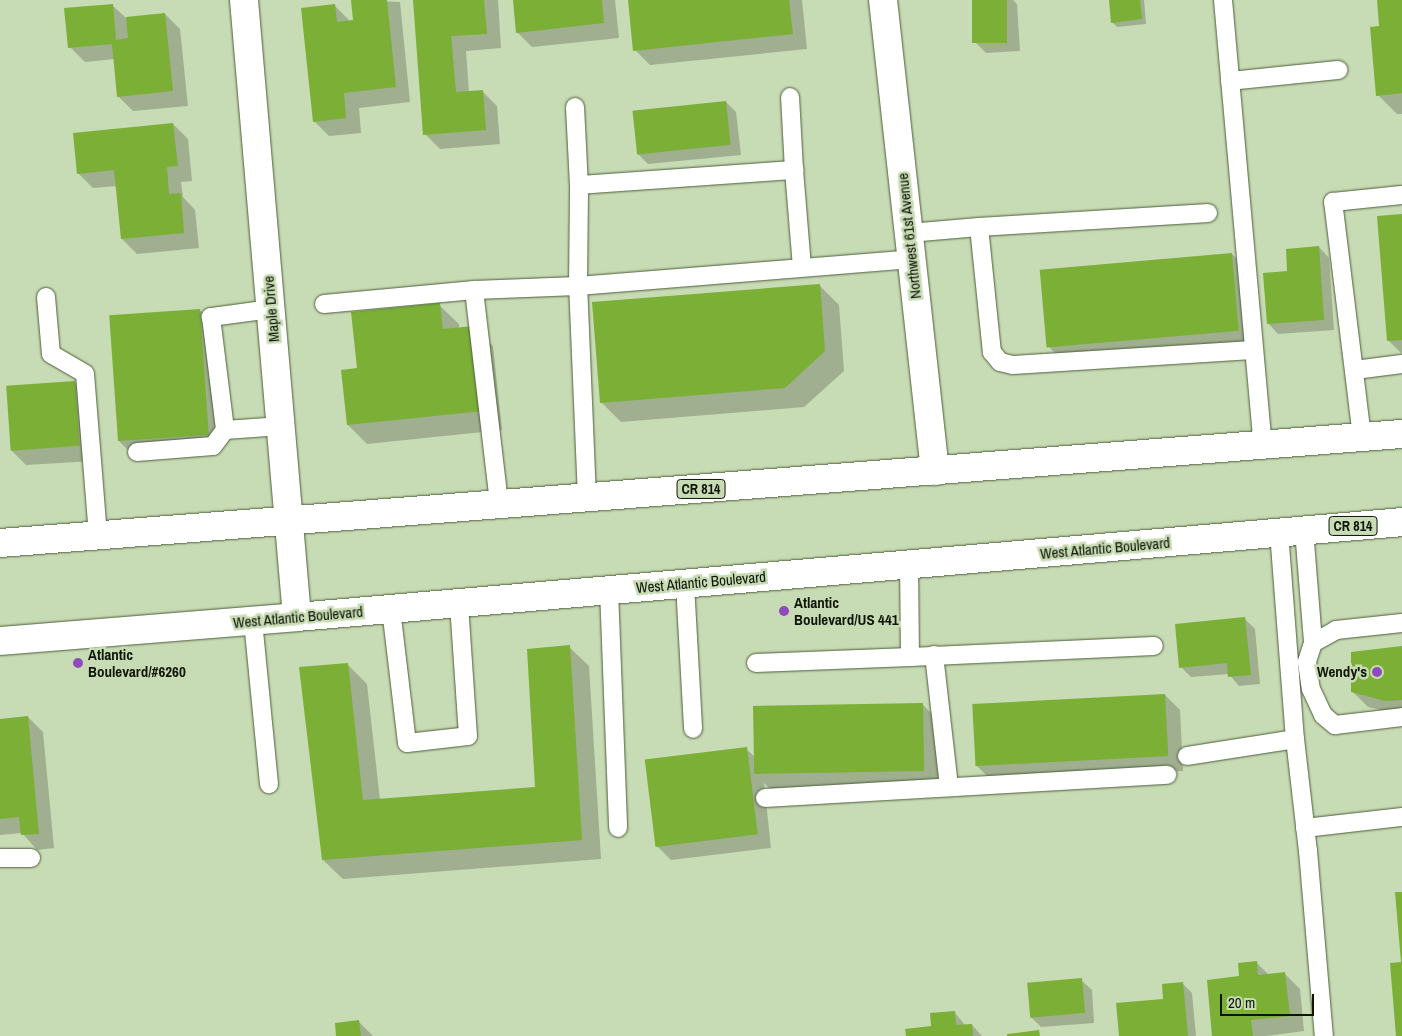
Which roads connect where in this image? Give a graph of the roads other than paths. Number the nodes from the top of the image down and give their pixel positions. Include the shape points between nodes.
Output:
1 (244, 0) edge
2 (883, 0) edge
3 (1223, 0) edge
4 (1338, 70) dead end
5 (1230, 81) junction
6 (790, 97) dead end
7 (574, 106) dead end
8 (794, 170) junction
9 (579, 185) junction
10 (1402, 195) edge
11 (1208, 213) dead end
12 (979, 226) junction
13 (910, 246) junction
14 (802, 268) junction
15 (578, 286) junction
16 (474, 290) junction
17 (46, 297) dead end
18 (324, 304) dead end
19 (271, 309) junction
20 (1253, 350) junction
21 (1402, 364) edge
22 (1355, 370) junction
23 (282, 426) junction
24 (225, 430) junction
25 (1402, 434) edge
26 (1362, 437) junction
27 (1263, 445) junction
28 (137, 452) dead end
29 (936, 472) junction
30 (587, 498) junction
31 (499, 504) junction
32 (290, 520) junction
33 (1402, 522) edge
34 (1292, 531) junction
35 (98, 535) junction
36 (0, 543) edge
37 (909, 565) junction
38 (685, 584) junction
39 (609, 590) junction
40 (459, 603) junction
41 (391, 609) junction
42 (297, 617) junction
43 (253, 620) junction
44 (1402, 623) edge
45 (0, 641) edge
46 (1313, 643) junction
47 (1154, 646) dead end
48 (934, 655) junction
49 (910, 657) junction
50 (756, 663) dead end
51 (1402, 717) edge
52 (693, 729) dead end
53 (1295, 739) junction
54 (1187, 756) dead end
55 (1167, 775) dead end
56 (269, 784) dead end
57 (949, 787) junction
58 (765, 798) dead end
59 (1402, 817) edge
60 (618, 828) dead end
61 (1306, 828) junction
62 (0, 858) edge
63 (32, 858) dead end
64 (1324, 1036) edge

1 - 19 main road, Maple Drive
2 - 13 main road, Northwest 61st Avenue
3 - 5 lane
4 - 5 lane
5 - 20 lane
6 - 8 lane
7 - 9 lane
8 - 9 lane
8 - 14 lane
9 - 15 lane
10 - 22 lane via 1333,202
11 - 12 lane
12 - 13 lane
12 - 20 lane via 992,352 1000,362 1013,365
13 - 14 lane
13 - 29 main road, Northwest 61st Avenue
14 - 15 lane
15 - 16 lane
15 - 30 lane
16 - 18 lane
16 - 31 lane
17 - 35 lane via 51,354 85,374
19 - 23 main road, Maple Drive
19 - 24 lane via 211,317
20 - 27 lane
21 - 22 lane
22 - 26 lane
23 - 24 lane
23 - 32 main road, Maple Drive
24 - 28 lane via 213,446
25 - 26 main road, CR 814
26 - 27 main road, CR 814
27 - 29 main road, CR 814
29 - 30 main road, CR 814
30 - 31 main road, CR 814
31 - 32 main road, CR 814
32 - 35 main road, CR 814
32 - 42 main road, Maple Drive
33 - 34 main road, West Atlantic Boulevard / CR 814
34 - 37 main road, West Atlantic Boulevard / CR 814
34 - 46 lane
34 - 53 lane
35 - 36 main road, CR 814
37 - 38 main road, West Atlantic Boulevard / CR 814
37 - 49 lane
38 - 39 main road, West Atlantic Boulevard / CR 814
38 - 52 lane
39 - 40 main road, West Atlantic Boulevard / CR 814
39 - 60 lane
40 - 41 main road, West Atlantic Boulevard / CR 814
40 - 41 lane via 468,736 407,743
41 - 42 main road, West Atlantic Boulevard / CR 814
42 - 43 main road, West Atlantic Boulevard / CR 814
43 - 45 main road, West Atlantic Boulevard / CR 814
43 - 56 lane
44 - 46 lane via 1336,630
46 - 51 lane via 1307,662 1311,688 1323,715 1335,725
47 - 48 lane
48 - 49 lane
48 - 57 lane
49 - 50 lane
53 - 54 lane
53 - 61 lane
55 - 57 lane
57 - 58 lane
59 - 61 lane
61 - 64 lane
62 - 63 lane

